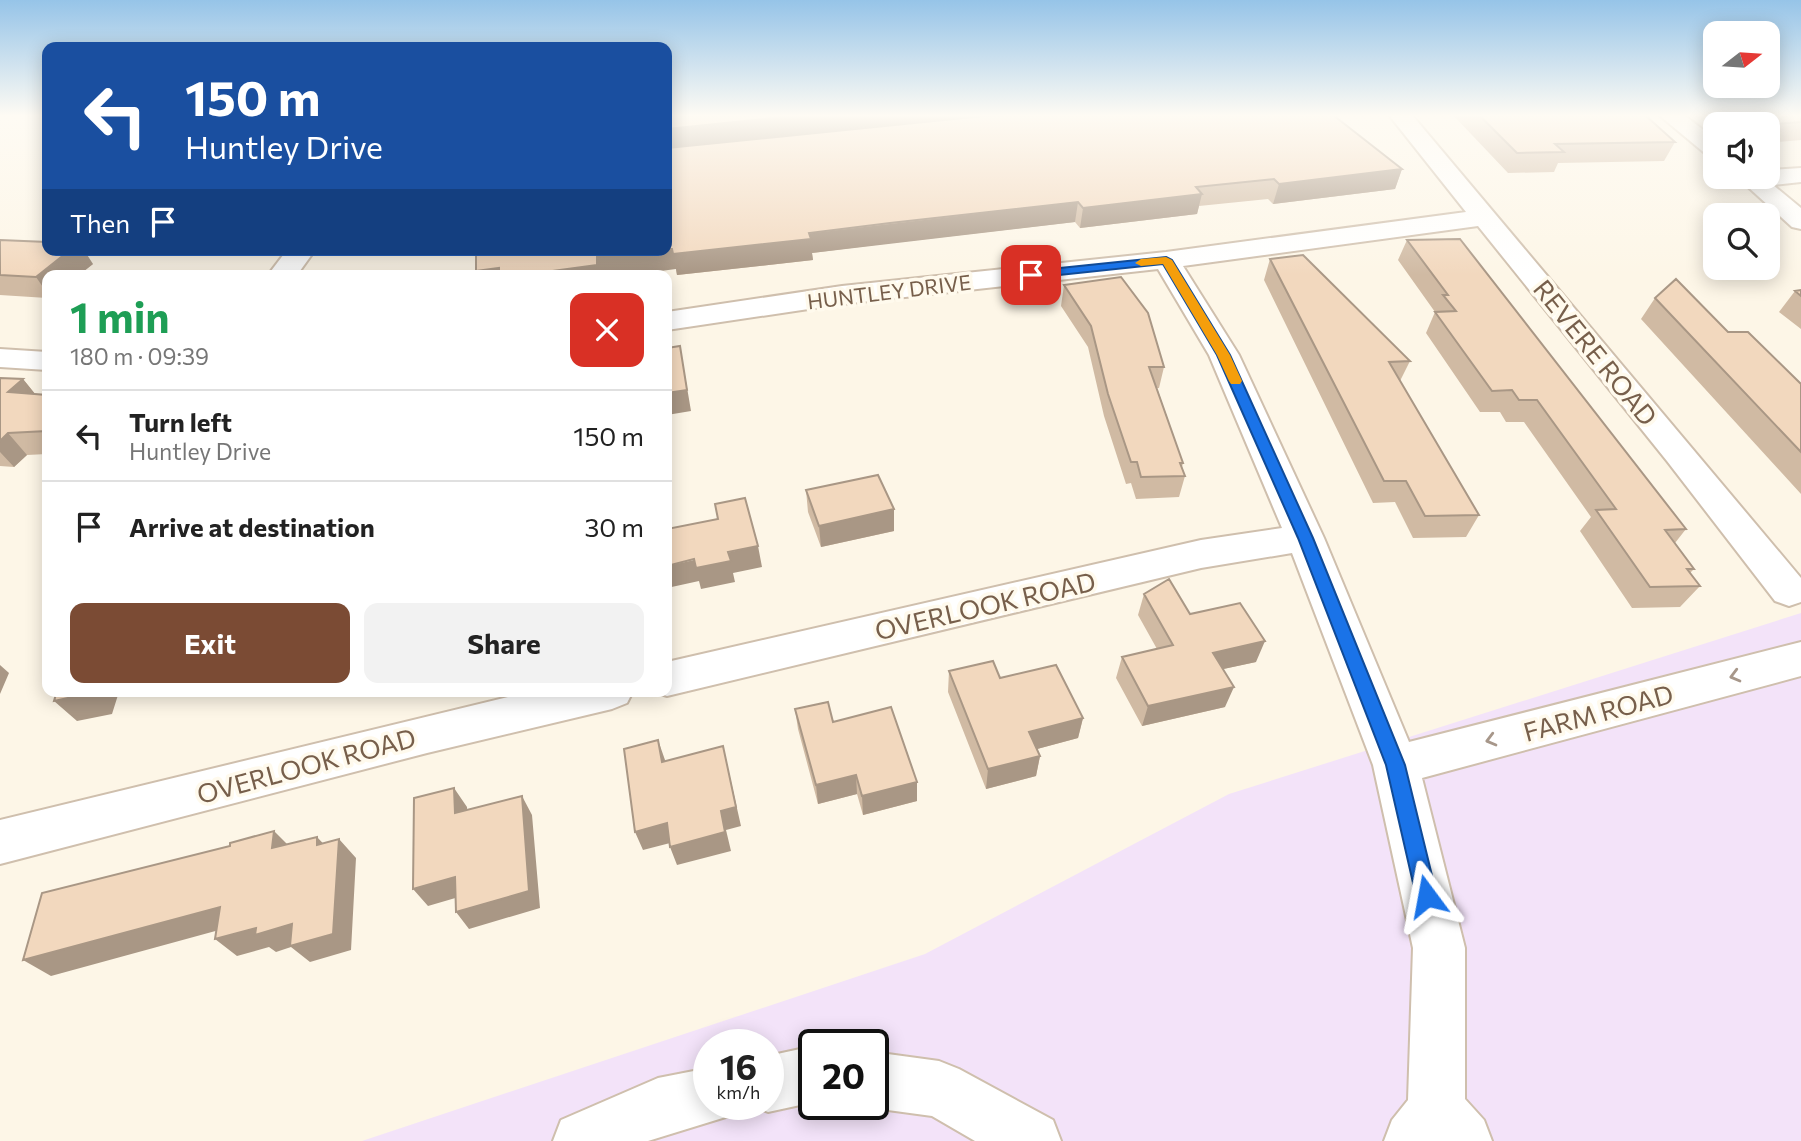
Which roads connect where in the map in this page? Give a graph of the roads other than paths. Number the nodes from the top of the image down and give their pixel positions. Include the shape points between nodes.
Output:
1 (1445, 168) edge
2 (1801, 175) edge
3 (1780, 176) edge
4 (1764, 189) edge
5 (1486, 217) junction
6 (1801, 221) edge
7 (297, 256) edge
8 (1166, 260) junction
9 (286, 270) edge
10 (672, 319) edge
11 (0, 358) edge
12 (42, 361) edge
13 (1305, 538) junction
14 (1789, 591) dead end
15 (1801, 659) edge
16 (672, 678) edge
17 (586, 697) edge
18 (1396, 765) junction
19 (0, 842) edge
20 (889, 1082) edge
21 (693, 1099) edge
22 (1437, 1131) edge
23 (582, 1141) edge
24 (1032, 1141) edge

1 - 5 street, REVERE ROAD
2 - 3 street
4 - 6 street
5 - 8 street, HUNTLEY DRIVE
5 - 14 street, REVERE ROAD
7 - 9 street
8 - 10 street, HUNTLEY DRIVE via 842,295
8 - 13 street via 1224,355
11 - 12 street
13 - 16 street, OVERLOOK ROAD via 1201,554
13 - 18 street
15 -> 18 street, FARM ROAD
17 - 19 street, OVERLOOK ROAD
18 - 22 street via 1439,948
20 - 24 street via 939,1089
21 - 23 street via 658,1107

